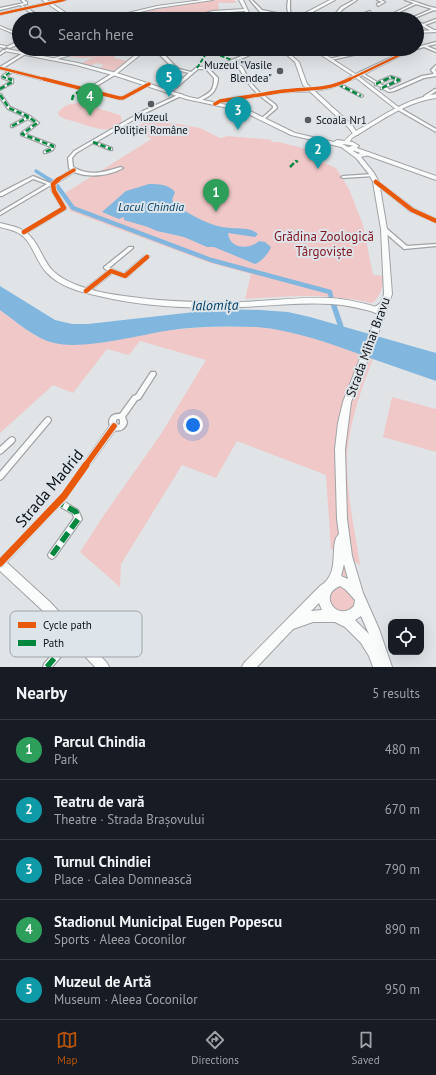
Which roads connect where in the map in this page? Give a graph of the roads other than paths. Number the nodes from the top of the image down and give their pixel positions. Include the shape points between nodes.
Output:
1 (22, 0) edge
2 (64, 0) edge
3 (195, 0) edge
4 (203, 0) edge
5 (211, 0) edge
6 (237, 0) edge
7 (242, 0) edge
8 (251, 0) edge
9 (289, 0) edge
10 (333, 0) edge
11 (356, 0) edge
12 (378, 0) edge
13 (406, 0) edge
14 (50, 3) edge
15 (417, 3) junction
16 (243, 4) junction
17 (21, 5) junction
18 (43, 5) joint
19 (378, 6) dead end
20 (0, 9) edge
21 (26, 9) junction
22 (246, 10) joint
23 (436, 10) edge
24 (31, 12) edge
25 (63, 12) edge
26 (129, 12) edge
27 (135, 12) edge
28 (213, 12) edge
29 (263, 12) edge
30 (290, 12) edge
31 (309, 12) edge
32 (339, 12) edge
33 (398, 12) edge
34 (0, 14) edge
35 (424, 14) edge
36 (436, 20) edge
37 (424, 25) edge
38 (424, 26) edge
39 (0, 28) edge
40 (435, 31) edge
41 (424, 32) edge
42 (12, 33) edge
43 (436, 43) edge
44 (424, 46) joint
45 (436, 51) edge
46 (20, 56) edge
47 (38, 56) edge
48 (38, 56) edge
49 (59, 56) edge
50 (134, 56) edge
51 (166, 56) edge
52 (243, 56) edge
53 (290, 56) edge
54 (326, 56) edge
55 (344, 56) edge
56 (397, 56) edge
57 (53, 58) junction
58 (331, 59) junction
59 (236, 62) junction
60 (436, 66) edge
61 (0, 68) edge
62 (208, 69) junction
63 (12, 72) junction
64 (114, 72) junction
65 (192, 73) junction
66 (361, 73) junction
67 (436, 75) edge
68 (356, 76) junction
69 (149, 84) junction
70 (338, 84) junction
71 (376, 84) junction
72 (382, 88) junction
73 (0, 89) edge
74 (87, 90) junction
75 (311, 90) junction
76 (436, 90) edge
77 (170, 92) junction
78 (0, 95) edge
79 (180, 95) junction
80 (260, 95) junction
81 (361, 96) dead end
82 (436, 96) edge
83 (425, 97) junction
84 (199, 100) junction
85 (218, 103) junction
86 (399, 109) junction
87 (264, 117) junction
88 (29, 118) junction
89 (12, 126) dead end
90 (436, 131) edge
91 (358, 133) junction
92 (93, 142) junction
93 (345, 145) junction
94 (355, 147) junction
95 (111, 148) dead end
96 (45, 152) dead end
97 (370, 153) junction
98 (358, 157) junction
99 (121, 168) dead end
100 (74, 170) junction
101 (373, 175) junction
102 (343, 177) dead end
103 (436, 178) edge
104 (52, 183) junction
105 (378, 187) junction
106 (0, 195) edge
107 (0, 214) edge
108 (436, 221) edge
109 (0, 225) edge
110 (384, 229) junction
111 (24, 232) junction
112 (436, 245) edge
113 (131, 248) dead end
114 (147, 257) dead end
115 (111, 271) junction
116 (86, 291) junction
117 (379, 313) junction
118 (154, 374) dead end
119 (48, 420) dead end
120 (12, 440) dead end
121 (0, 451) edge
122 (0, 477) edge
123 (58, 502) junction
124 (342, 519) junction
125 (52, 555) dead end
126 (0, 564) edge
127 (334, 582) junction
128 (325, 589) junction
129 (359, 597) junction
130 (49, 611) edge
131 (340, 617) junction
132 (288, 627) junction
133 (55, 657) edge
134 (94, 657) edge
135 (383, 665) edge
136 (47, 667) edge
137 (103, 667) edge
138 (248, 667) edge

1 - 17 street via 26,3
2 - 14 street
3 - 4 main road
3 - 26 main road
5 - 27 main road
6 - 16 street
7 - 16 street
8 - 29 street via 258,10
9 - 30 street
10 - 31 street
11 - 32 street
12 - 19 street via 384,2
13 - 15 street
14 - 18 main road
14 - 25 main road
15 - 23 street
15 - 33 street
16 - 22 street
17 - 20 street
17 - 21 street
18 - 21 street
21 - 24 street
21 - 34 street
22 - 28 street
23 - 35 street
36 - 37 street
38 - 40 street
39 - 42 street
40 - 41 street
43 - 44 street
44 - 45 street
46 - 61 street
47 - 57 main road
48 - 57 main road
49 - 57 street
50 - 64 street
51 - 65 street via 176,70
52 - 59 street
53 - 75 street via 296,62 303,82
54 - 58 street
55 - 58 street
56 - 66 street
57 - 64 main road
58 - 68 street
59 - 62 street
59 - 80 street
60 - 67 street via 433,68
61 - 63 street
62 - 65 street via 197,68
62 - 84 street via 216,78 215,90
63 - 73 street via 4,77 12,82
63 - 74 street
64 - 69 main road
64 - 74 street
65 - 77 street
66 - 68 street
66 - 71 street
67 - 72 street via 423,76 393,90 387,91
68 - 70 street
68 - 86 street
69 - 74 street via 123,98
69 - 77 main road
70 - 75 street
70 - 81 street
71 - 72 street
71 - 72 street via 391,77 399,80
75 - 80 street
75 - 91 street
76 - 83 street
77 - 79 main road
78 - 88 street via 9,108
79 - 84 main road
79 - 85 main road
79 - 92 street
80 - 85 street
80 - 87 street via 276,107
82 - 83 main road
83 - 86 main road
84 - 85 main road
85 - 87 main road
86 - 90 street
86 - 91 main road
87 - 93 main road via 290,131
87 - 93 main road via 293,134
88 - 89 street
88 - 96 street via 36,124 22,134 53,146
91 - 93 main road via 349,138
91 - 94 main road
92 - 95 street
92 - 100 street via 71,156 70,165
93 - 94 main road
93 - 98 main road
94 - 97 main road
94 - 98 main road
97 - 98 main road
97 - 103 main road
98 - 101 main road, Strada Mihai Bravu
99 - 100 street via 98,174
100 - 104 street
101 - 102 street
101 - 105 main road, Strada Mihai Bravu
104 - 106 street via 33,177
104 - 107 street
104 - 111 street via 64,208
105 - 108 street via 416,213
105 - 110 main road, Strada Mihai Bravu
109 - 111 main road
110 - 112 street via 406,248
110 - 117 main road, Strada Mihai Bravu via 388,278 386,301
111 - 116 main road via 50,271 66,283
113 - 115 street via 106,268
114 - 115 street via 125,276
115 - 116 street
116 - 117 main road via 115,297 197,305 322,301 349,303
117 - 124 main road, Strada Mihai Bravu via 377,327 348,402 341,437 339,471
118 - 123 street, Strada Madrid via 121,417 112,420 114,426
119 - 122 street
120 - 121 street
123 - 125 street via 76,512 78,519
123 - 126 street, Strada Madrid
124 - 127 main road, Strada Mihai Bravu via 340,555
124 - 129 main road, Strada Mihai Bravu via 348,556
126 - 130 main road
127 - 128 main road
127 - 129 main road via 345,582 355,588
128 - 131 main road via 325,605 332,614
128 - 132 main road
129 - 131 main road via 357,611 348,617
129 - 135 main road, Strada Mihai Bravu via 373,630
131 - 132 main road via 313,616
131 - 135 main road via 354,627
132 - 138 main road
133 - 136 street
134 - 137 main road

